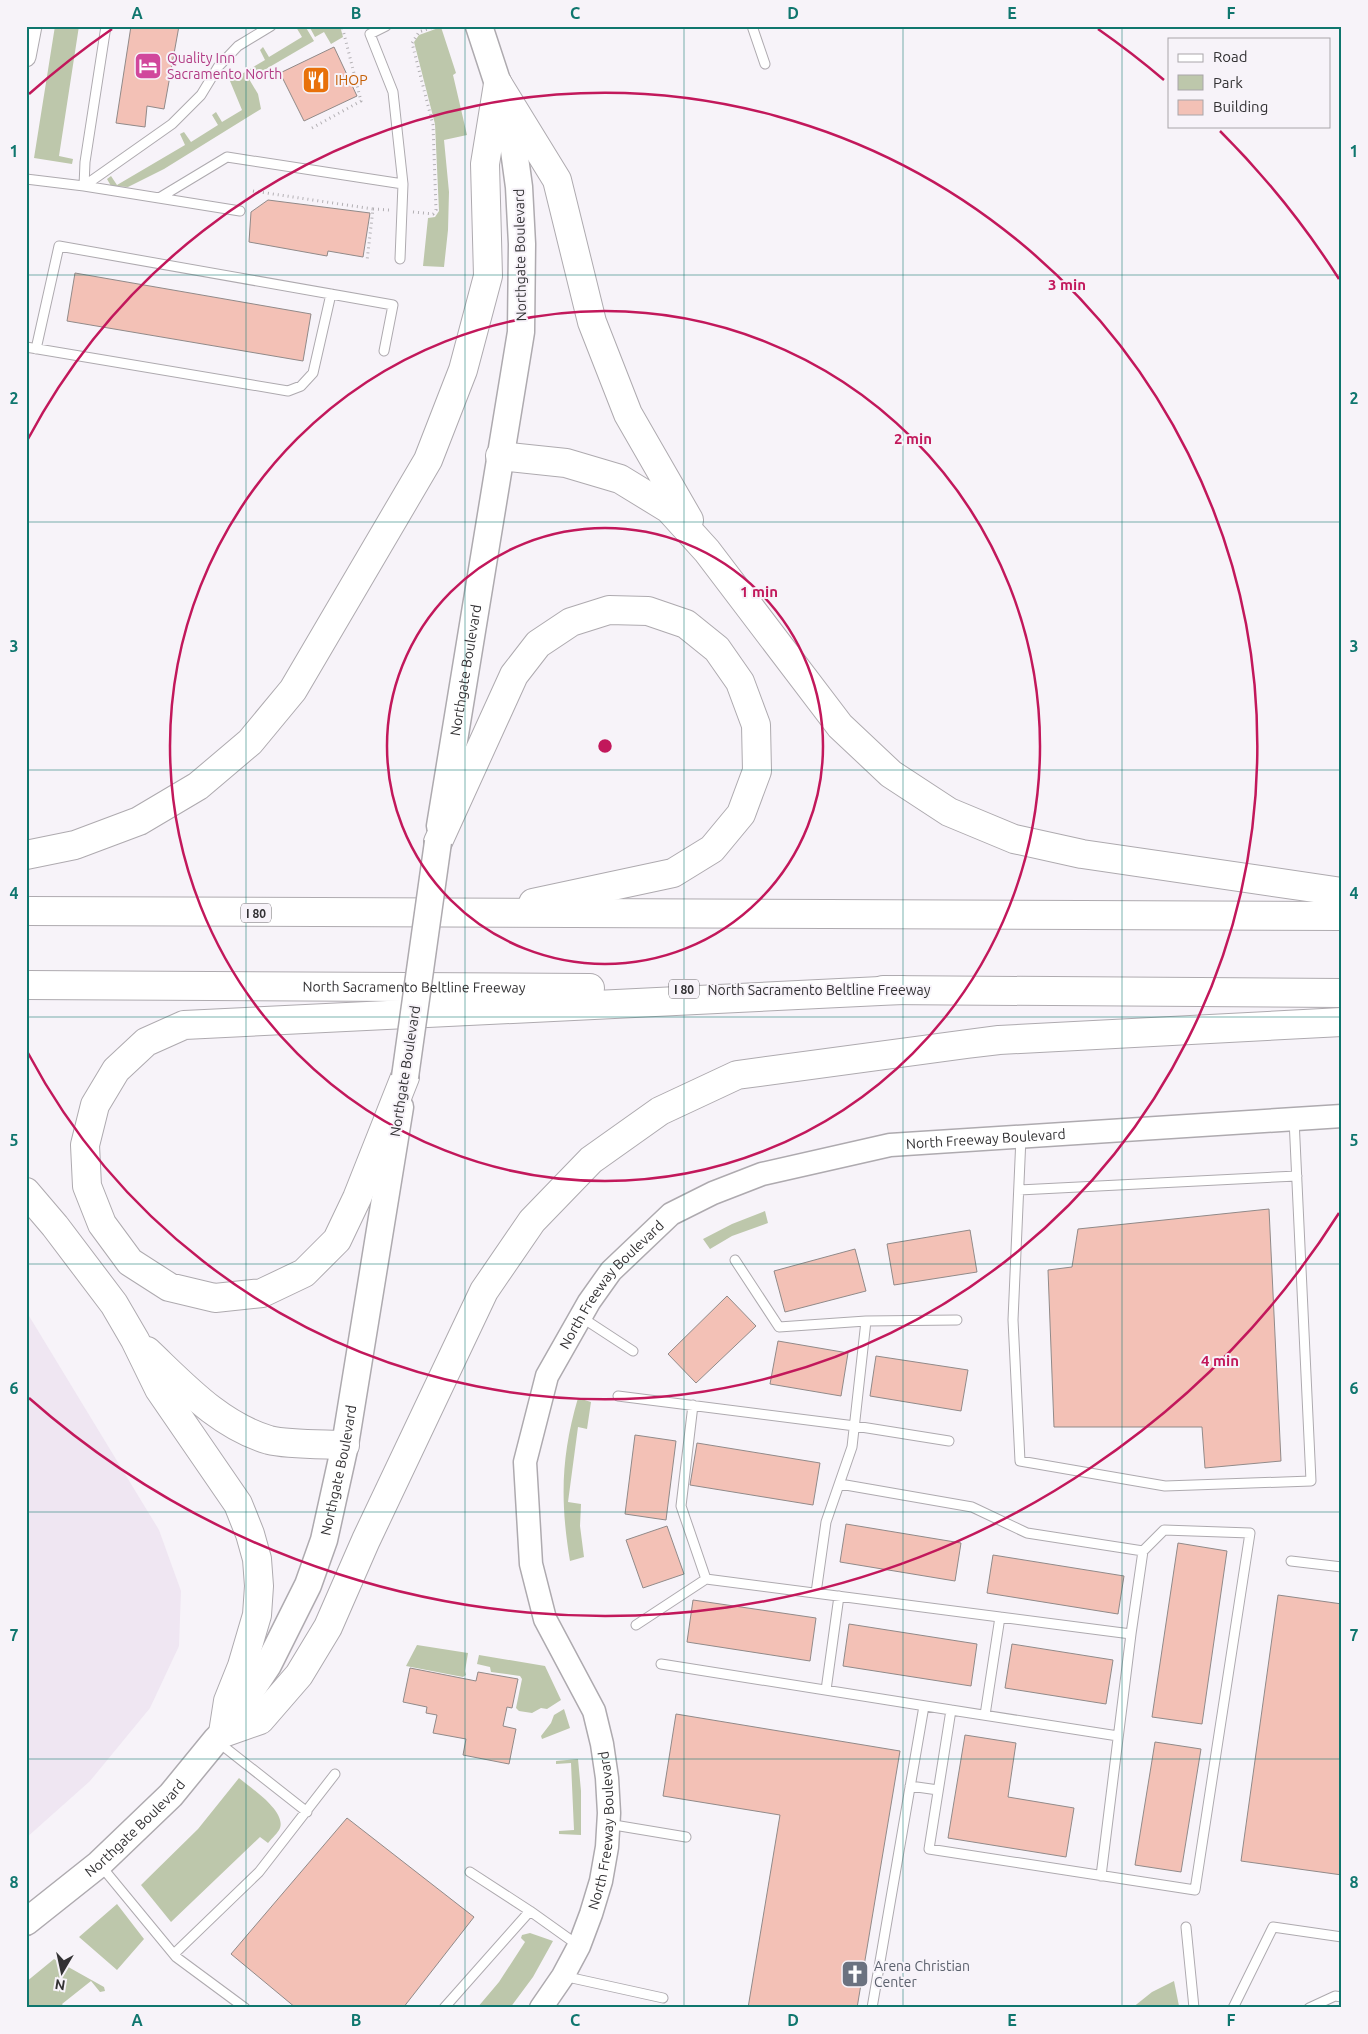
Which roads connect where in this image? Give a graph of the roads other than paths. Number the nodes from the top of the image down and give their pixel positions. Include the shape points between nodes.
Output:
1 (32, 26) edge
2 (106, 26) edge
3 (271, 26) edge
4 (386, 26) edge
5 (479, 26) edge
6 (752, 26) edge
7 (26, 57) edge
8 (766, 64) dead end
9 (498, 84) junction
10 (26, 179) edge
11 (403, 184) junction
12 (84, 186) junction
13 (159, 198) junction
14 (240, 211) dead end
15 (400, 259) dead end
16 (331, 294) junction
17 (26, 347) edge
18 (36, 349) junction
19 (384, 351) dead end
20 (500, 456) junction
21 (707, 552) junction
22 (438, 842) junction
23 (26, 855) edge
24 (1342, 892) edge
25 (26, 912) edge
26 (487, 913) junction
27 (1342, 916) edge
28 (26, 985) edge
29 (901, 990) junction
30 (1342, 993) edge
31 (1342, 1022) edge
32 (405, 1077) junction
33 (1342, 1116) edge
34 (1294, 1118) junction
35 (1021, 1137) junction
36 (1297, 1176) junction
37 (1019, 1190) junction
38 (26, 1192) edge
39 (735, 1260) dead end
40 (581, 1317) junction
41 (957, 1320) dead end
42 (866, 1321) junction
43 (135, 1340) junction
44 (633, 1351) dead end
45 (618, 1396) dead end
46 (693, 1405) junction
47 (855, 1426) junction
48 (949, 1441) dead end
49 (345, 1445) junction
50 (840, 1484) junction
51 (1143, 1551) junction
52 (1291, 1560) dead end
53 (1342, 1567) edge
54 (706, 1579) junction
55 (816, 1593) junction
56 (839, 1596) junction
57 (1000, 1617) junction
58 (636, 1625) dead end
59 (1131, 1634) junction
60 (660, 1664) dead end
61 (826, 1690) junction
62 (924, 1706) junction
63 (951, 1710) junction
64 (985, 1715) junction
65 (220, 1736) junction
66 (1118, 1736) junction
67 (335, 1774) dead end
68 (910, 1786) junction
69 (938, 1790) junction
70 (306, 1812) junction
71 (608, 1824) junction
72 (686, 1837) dead end
73 (99, 1864) junction
74 (470, 1872) dead end
75 (1101, 1876) junction
76 (530, 1910) junction
77 (26, 1922) edge
78 (1186, 1927) dead end
79 (1342, 1938) edge
80 (579, 1946) junction
81 (174, 1954) junction
82 (563, 1976) junction
83 (1342, 1997) edge
84 (663, 1998) dead end
85 (245, 2008) edge
86 (444, 2008) edge
87 (541, 2008) edge
88 (872, 2008) edge
89 (1194, 2008) edge
90 (1233, 2008) edge
91 (1309, 2008) edge

1 - 7 street
2 - 12 lane
3 - 12 lane via 238,46 218,66 201,95 172,124
4 - 11 lane via 370,34 393,92
5 - 9 main road, Northgate Boulevard
6 - 8 lane
9 - 20 main road, Northgate Boulevard via 517,170 522,253 521,332
9 - 21 highway via 557,180 592,322 628,414
9 - 23 highway via 485,164 488,276 463,370 428,460 294,690 250,742 198,786 139,821 75,845
10 - 12 lane
11 - 13 lane via 227,157
11 - 15 lane
12 - 13 lane
13 - 14 lane
16 - 18 lane via 313,373 301,386 288,391
16 - 18 lane via 59,246
16 - 19 lane via 393,305
17 - 18 lane
20 - 21 highway via 566,463 620,479 669,509
20 - 22 main road, Northgate Boulevard
21 - 24 highway via 840,726 891,774 949,812 1014,839 1082,854
22 - 26 highway via 514,676 538,644 570,622 608,610 648,611 686,624 717,649 740,682 756,724 757,770 741,814 712,849 673,873
22 - 32 main road, Northgate Boulevard, bridge
25 - 26 highway, I 80
26 - 27 highway, I 80
28 - 29 highway, North Sacramento Beltline Freeway / I 80
29 - 30 highway, North Sacramento Beltline Freeway / I 80
29 - 32 highway via 184,1026 146,1042 116,1070 94,1105 85,1145 87,1186 102,1224 130,1262 169,1287 215,1298 262,1293 304,1273 337,1240
31 - 65 highway via 975,1043 737,1075 660,1111 591,1160 532,1221 484,1291 323,1635 299,1675 260,1720
32 - 49 main road, Northgate Boulevard
33 - 34 street, North Freeway Boulevard
34 - 35 street, North Freeway Boulevard
34 - 36 lane
35 - 37 lane
35 - 40 street, North Freeway Boulevard via 890,1145 762,1174 714,1193 671,1214 610,1271
36 - 37 lane
36 - 37 lane via 1311,1481 1166,1486 1020,1460 1013,1320
38 - 43 highway via 56,1226 114,1304
39 - 42 lane via 779,1327
40 - 44 lane
40 - 71 street, North Freeway Boulevard via 547,1376 525,1462 526,1506 531,1564 545,1620 594,1711 607,1778
41 - 42 lane
42 - 47 lane
43 - 49 highway via 200,1401 233,1425 271,1440
43 - 65 highway via 159,1389 238,1504 257,1559 257,1614 228,1701
45 - 46 lane
46 - 47 lane
46 - 54 lane via 681,1506
47 - 48 lane
47 - 50 lane
49 - 65 main road, Northgate Boulevard via 324,1540 308,1585 268,1664
50 - 51 lane via 972,1507 1027,1534
50 - 55 lane via 826,1522
51 - 59 lane
51 - 75 lane via 1164,1530 1250,1533 1194,1890
52 - 53 lane
54 - 55 lane
54 - 58 lane
55 - 56 lane
56 - 57 lane
56 - 61 lane
57 - 59 lane
57 - 64 lane
59 - 66 lane
60 - 61 lane
61 - 62 lane
62 - 63 lane
62 - 68 lane
63 - 64 lane
63 - 69 lane
64 - 66 lane
65 - 70 lane
65 - 73 main road, Northgate Boulevard via 171,1795
66 - 75 lane
67 - 70 lane
68 - 69 lane
68 - 88 lane
69 - 75 lane via 929,1849
70 - 81 lane via 259,1872
71 - 72 lane
71 - 80 street, North Freeway Boulevard via 601,1881
73 - 77 main road, Northgate Boulevard
73 - 81 lane
74 - 76 lane
76 - 80 lane
76 - 86 lane
78 - 89 lane
79 - 90 lane via 1273,1927
80 - 82 street, North Freeway Boulevard
81 - 85 lane
82 - 84 lane
82 - 87 street, North Freeway Boulevard
83 - 91 lane via 1335,1996

